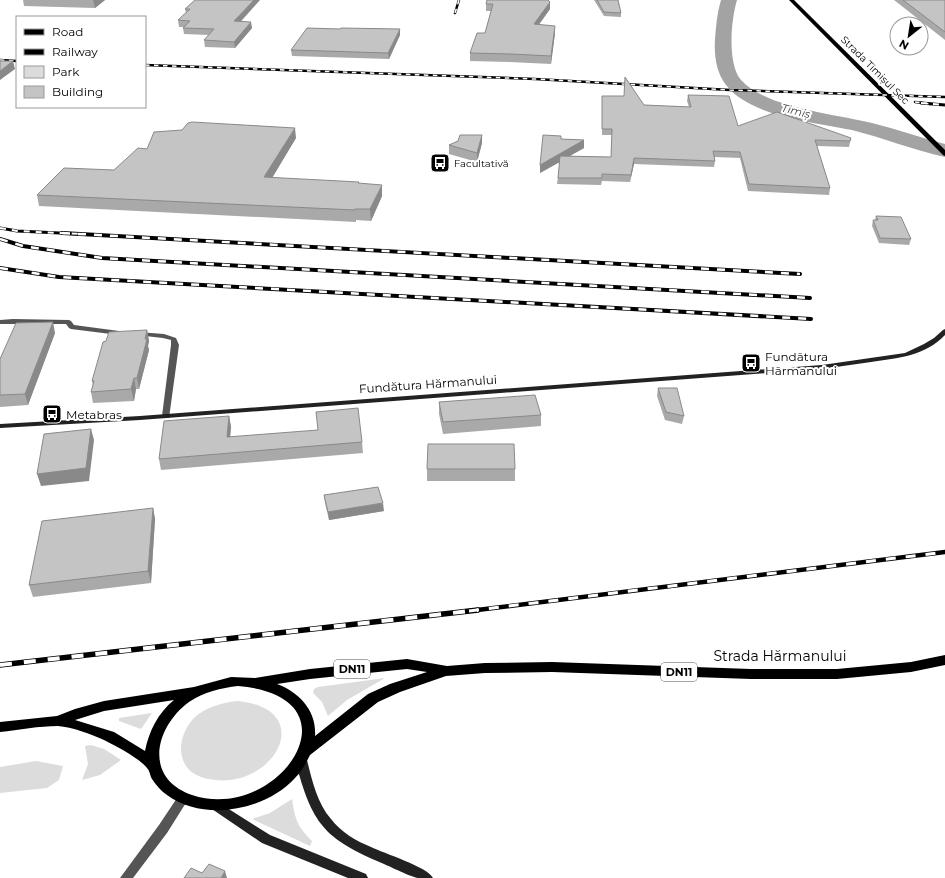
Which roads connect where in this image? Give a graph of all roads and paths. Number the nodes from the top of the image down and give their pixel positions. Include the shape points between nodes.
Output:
1 (791, 0) edge
2 (945, 154) edge
3 (0, 322) edge
4 (945, 331) edge
5 (166, 416) junction
6 (0, 426) edge
7 (945, 660) edge
8 (447, 671) junction
9 (258, 682) junction
10 (199, 691) junction
11 (58, 721) junction
12 (0, 727) edge
13 (303, 756) junction
14 (153, 765) junction
15 (183, 798) junction
16 (212, 804) junction
17 (126, 878) edge
18 (362, 878) edge
19 (427, 878) edge

1 - 2 main road, Strada Timișul Sec
3 - 5 street via 69,322 71,327 174,339
4 - 5 main road, Fundătura Hărmanului via 934,342 906,355 822,367
5 - 6 main road, Fundătura Hărmanului
7 - 8 main road, Strada Hărmanului / DN11 via 911,667 837,674 751,674 552,667
8 - 9 main road, Strada Hărmanului / DN11 via 407,664
8 - 13 main road, Strada Hărmanului / DN11 via 373,698
9 - 10 main road, Strada Hărmanului / DN11 via 228,682
9 - 13 main road, Strada Hărmanului / DN11 via 291,696 304,713 308,734
10 - 11 main road, Strada Hărmanului / DN11 via 104,706
10 - 14 main road, Strada Hărmanului / DN11 via 185,699 163,720 156,732 153,745
11 - 12 main road, Strada Hărmanului / DN11
11 - 14 main road, Strada Hărmanului / DN11 via 106,734 133,748
13 - 16 main road, Strada Hărmanului / DN11 via 284,780 272,789 236,803
13 - 19 main road via 308,788 322,819 333,832 348,842
14 - 15 main road, Strada Hărmanului / DN11 via 163,783
15 - 16 main road, Strada Hărmanului / DN11 via 197,803
15 - 17 street
16 - 18 main road via 266,839

